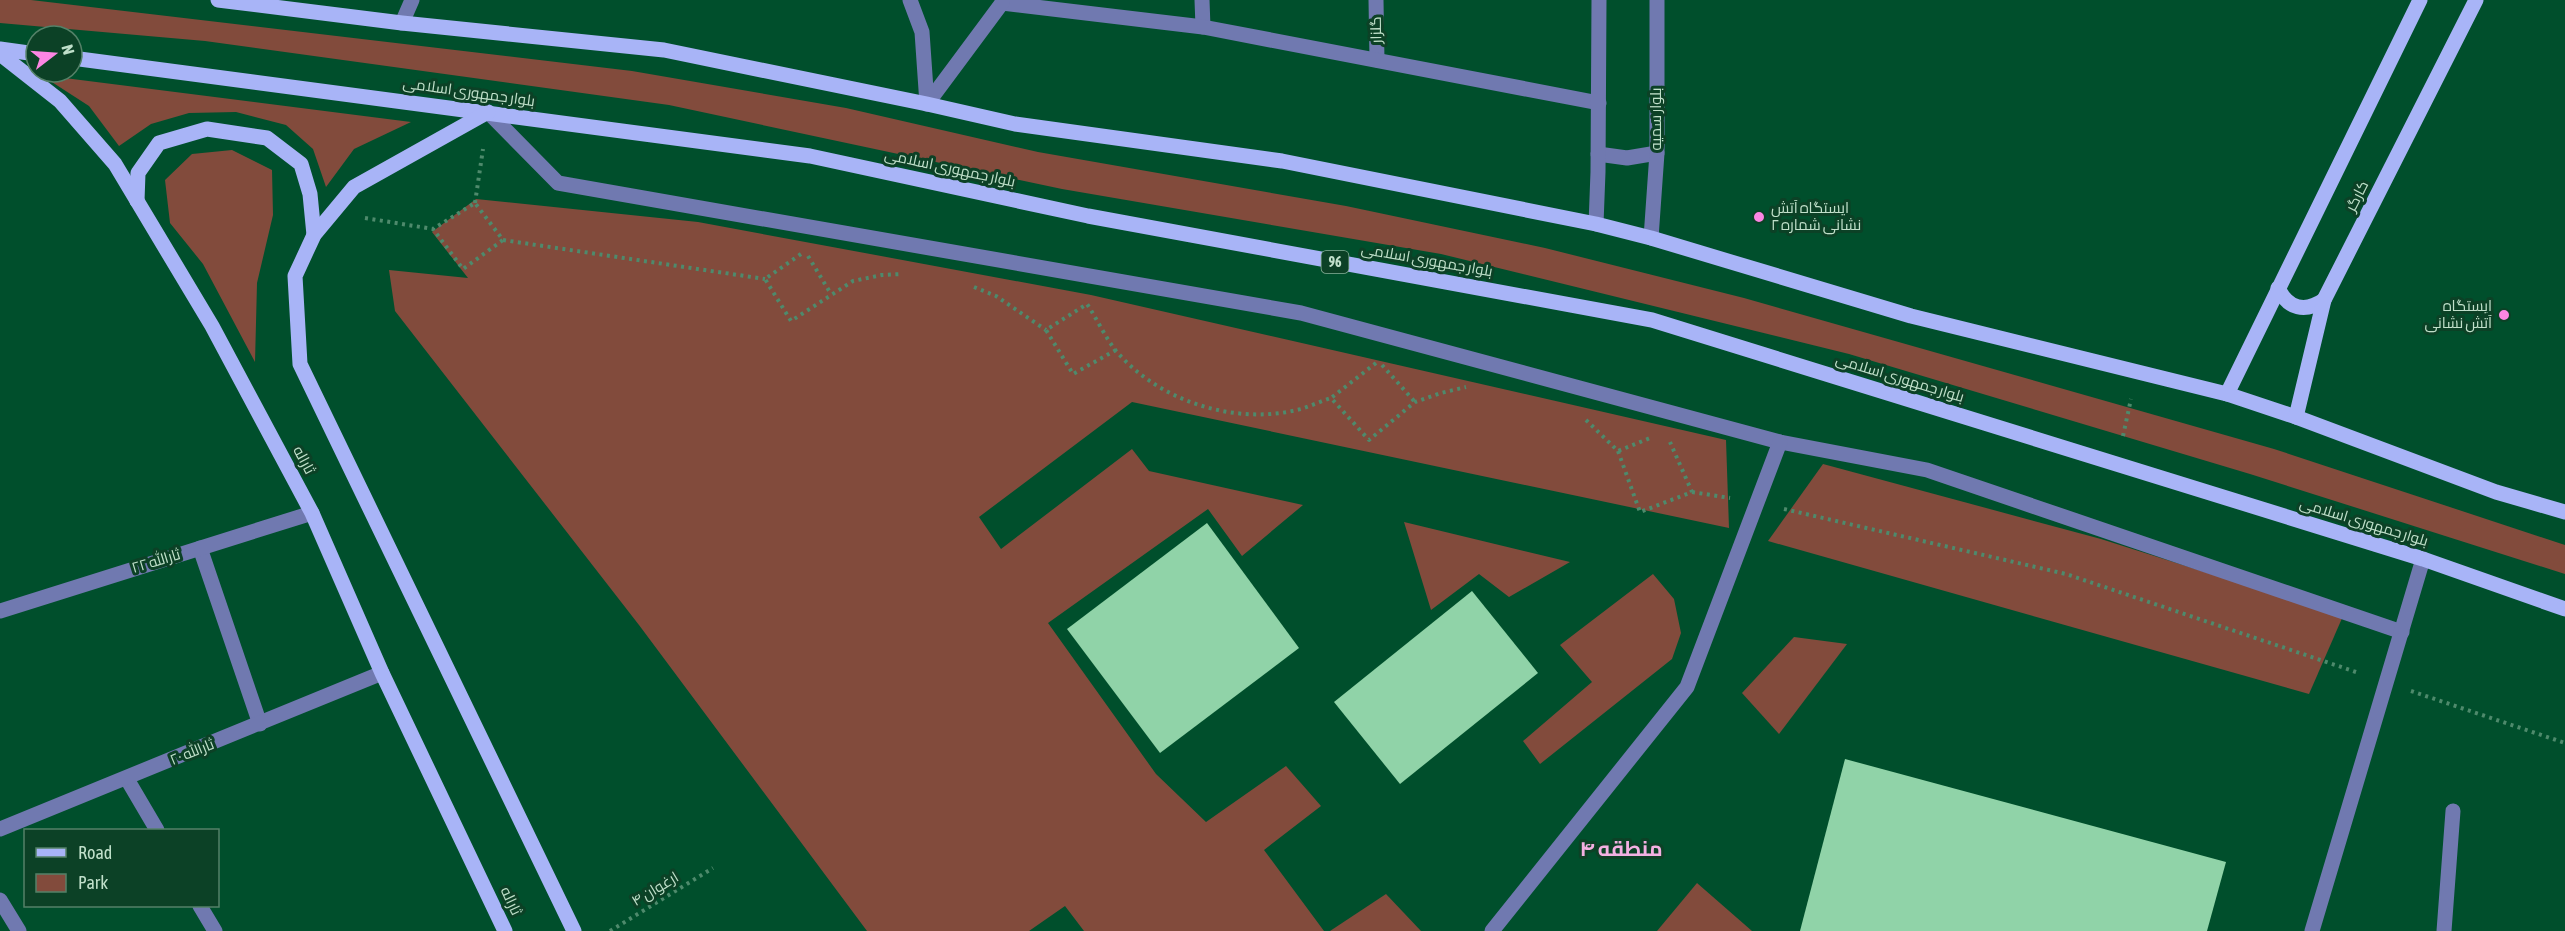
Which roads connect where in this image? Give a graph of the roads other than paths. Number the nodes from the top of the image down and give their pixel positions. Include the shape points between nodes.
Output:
1 (218, 0) edge
2 (401, 0) edge
3 (412, 0) edge
4 (910, 0) edge
5 (1202, 0) edge
6 (1376, 0) edge
7 (1599, 0) edge
8 (1657, 0) edge
9 (2420, 0) edge
10 (2476, 0) edge
11 (1002, 1) edge
12 (402, 23) junction
13 (1203, 27) junction
14 (0, 49) edge
15 (24, 52) edge
16 (0, 54) edge
17 (84, 60) edge
18 (1377, 60) junction
19 (1599, 103) junction
20 (927, 104) junction
21 (488, 112) junction
22 (1657, 153) junction
23 (1598, 154) junction
24 (137, 204) junction
25 (1596, 224) junction
26 (314, 235) junction
27 (1651, 238) junction
28 (2278, 288) junction
29 (2324, 300) junction
30 (2227, 394) junction
31 (2296, 417) junction
32 (1780, 442) junction
33 (2565, 512) edge
34 (312, 513) junction
35 (200, 548) junction
36 (2423, 559) junction
37 (2565, 609) edge
38 (0, 611) edge
39 (2402, 632) junction
40 (382, 673) junction
41 (260, 724) junction
42 (127, 779) junction
43 (2454, 811) dead end
44 (0, 829) edge
45 (156, 829) edge
46 (0, 900) edge
47 (201, 907) edge
48 (19, 931) edge
49 (215, 931) edge
50 (505, 931) edge
51 (574, 931) edge
52 (1492, 931) edge
53 (2312, 931) edge
54 (2444, 931) edge

1 - 12 main road
2 - 12 street
3 - 12 street
4 - 20 street via 922,32
5 - 13 street
6 - 18 street, گلزار
7 - 19 street
8 - 22 street, بلوار سمیه
9 - 28 main road, کارگر
10 - 29 main road, کارگر
11 - 13 street
11 - 20 street
12 - 20 main road via 664,50
13 - 18 street
14 - 15 main road
16 - 24 main road, ثاراله via 60,101 116,164
17 - 21 main road, بلوار جمهوری اسلامی / 96
18 - 19 street
19 - 23 street
20 - 25 main road via 1015,124 1282,161
21 - 26 main road via 354,187
21 - 32 street via 558,183 1301,313
21 - 36 main road, بلوار جمهوری اسلامی / 96 via 810,156 1088,216 1652,320
22 - 23 street via 1627,158
22 - 27 street, بلوار سمیه
23 - 25 street
24 - 26 main road via 138,173 159,143 207,129 267,138 302,164
24 - 34 main road, ثاراله via 212,326
25 - 27 main road
26 - 51 main road via 294,276 300,364
27 - 30 main road via 1911,316
28 - 29 main road via 2289,304 2298,308
28 - 30 main road, کارگر
29 - 31 main road, کارگر
30 - 31 main road
31 - 33 main road via 2496,492
32 - 39 street via 1927,470
32 - 52 street via 1687,687
34 - 35 street, ثارالله ۲۲
34 - 40 main road, ثاراله
35 - 38 street, ثارالله ۲۲
35 - 41 street
36 - 37 main road, بلوار جمهوری اسلامی / 96
36 - 39 street
39 - 53 street
40 - 41 street, ثارالله ۲۰
40 - 50 main road, ثاراله
41 - 42 street, ثارالله ۲۰
42 - 44 street, ثارالله ۲۰
42 - 45 street
43 - 54 street
46 - 48 street
47 - 49 street

